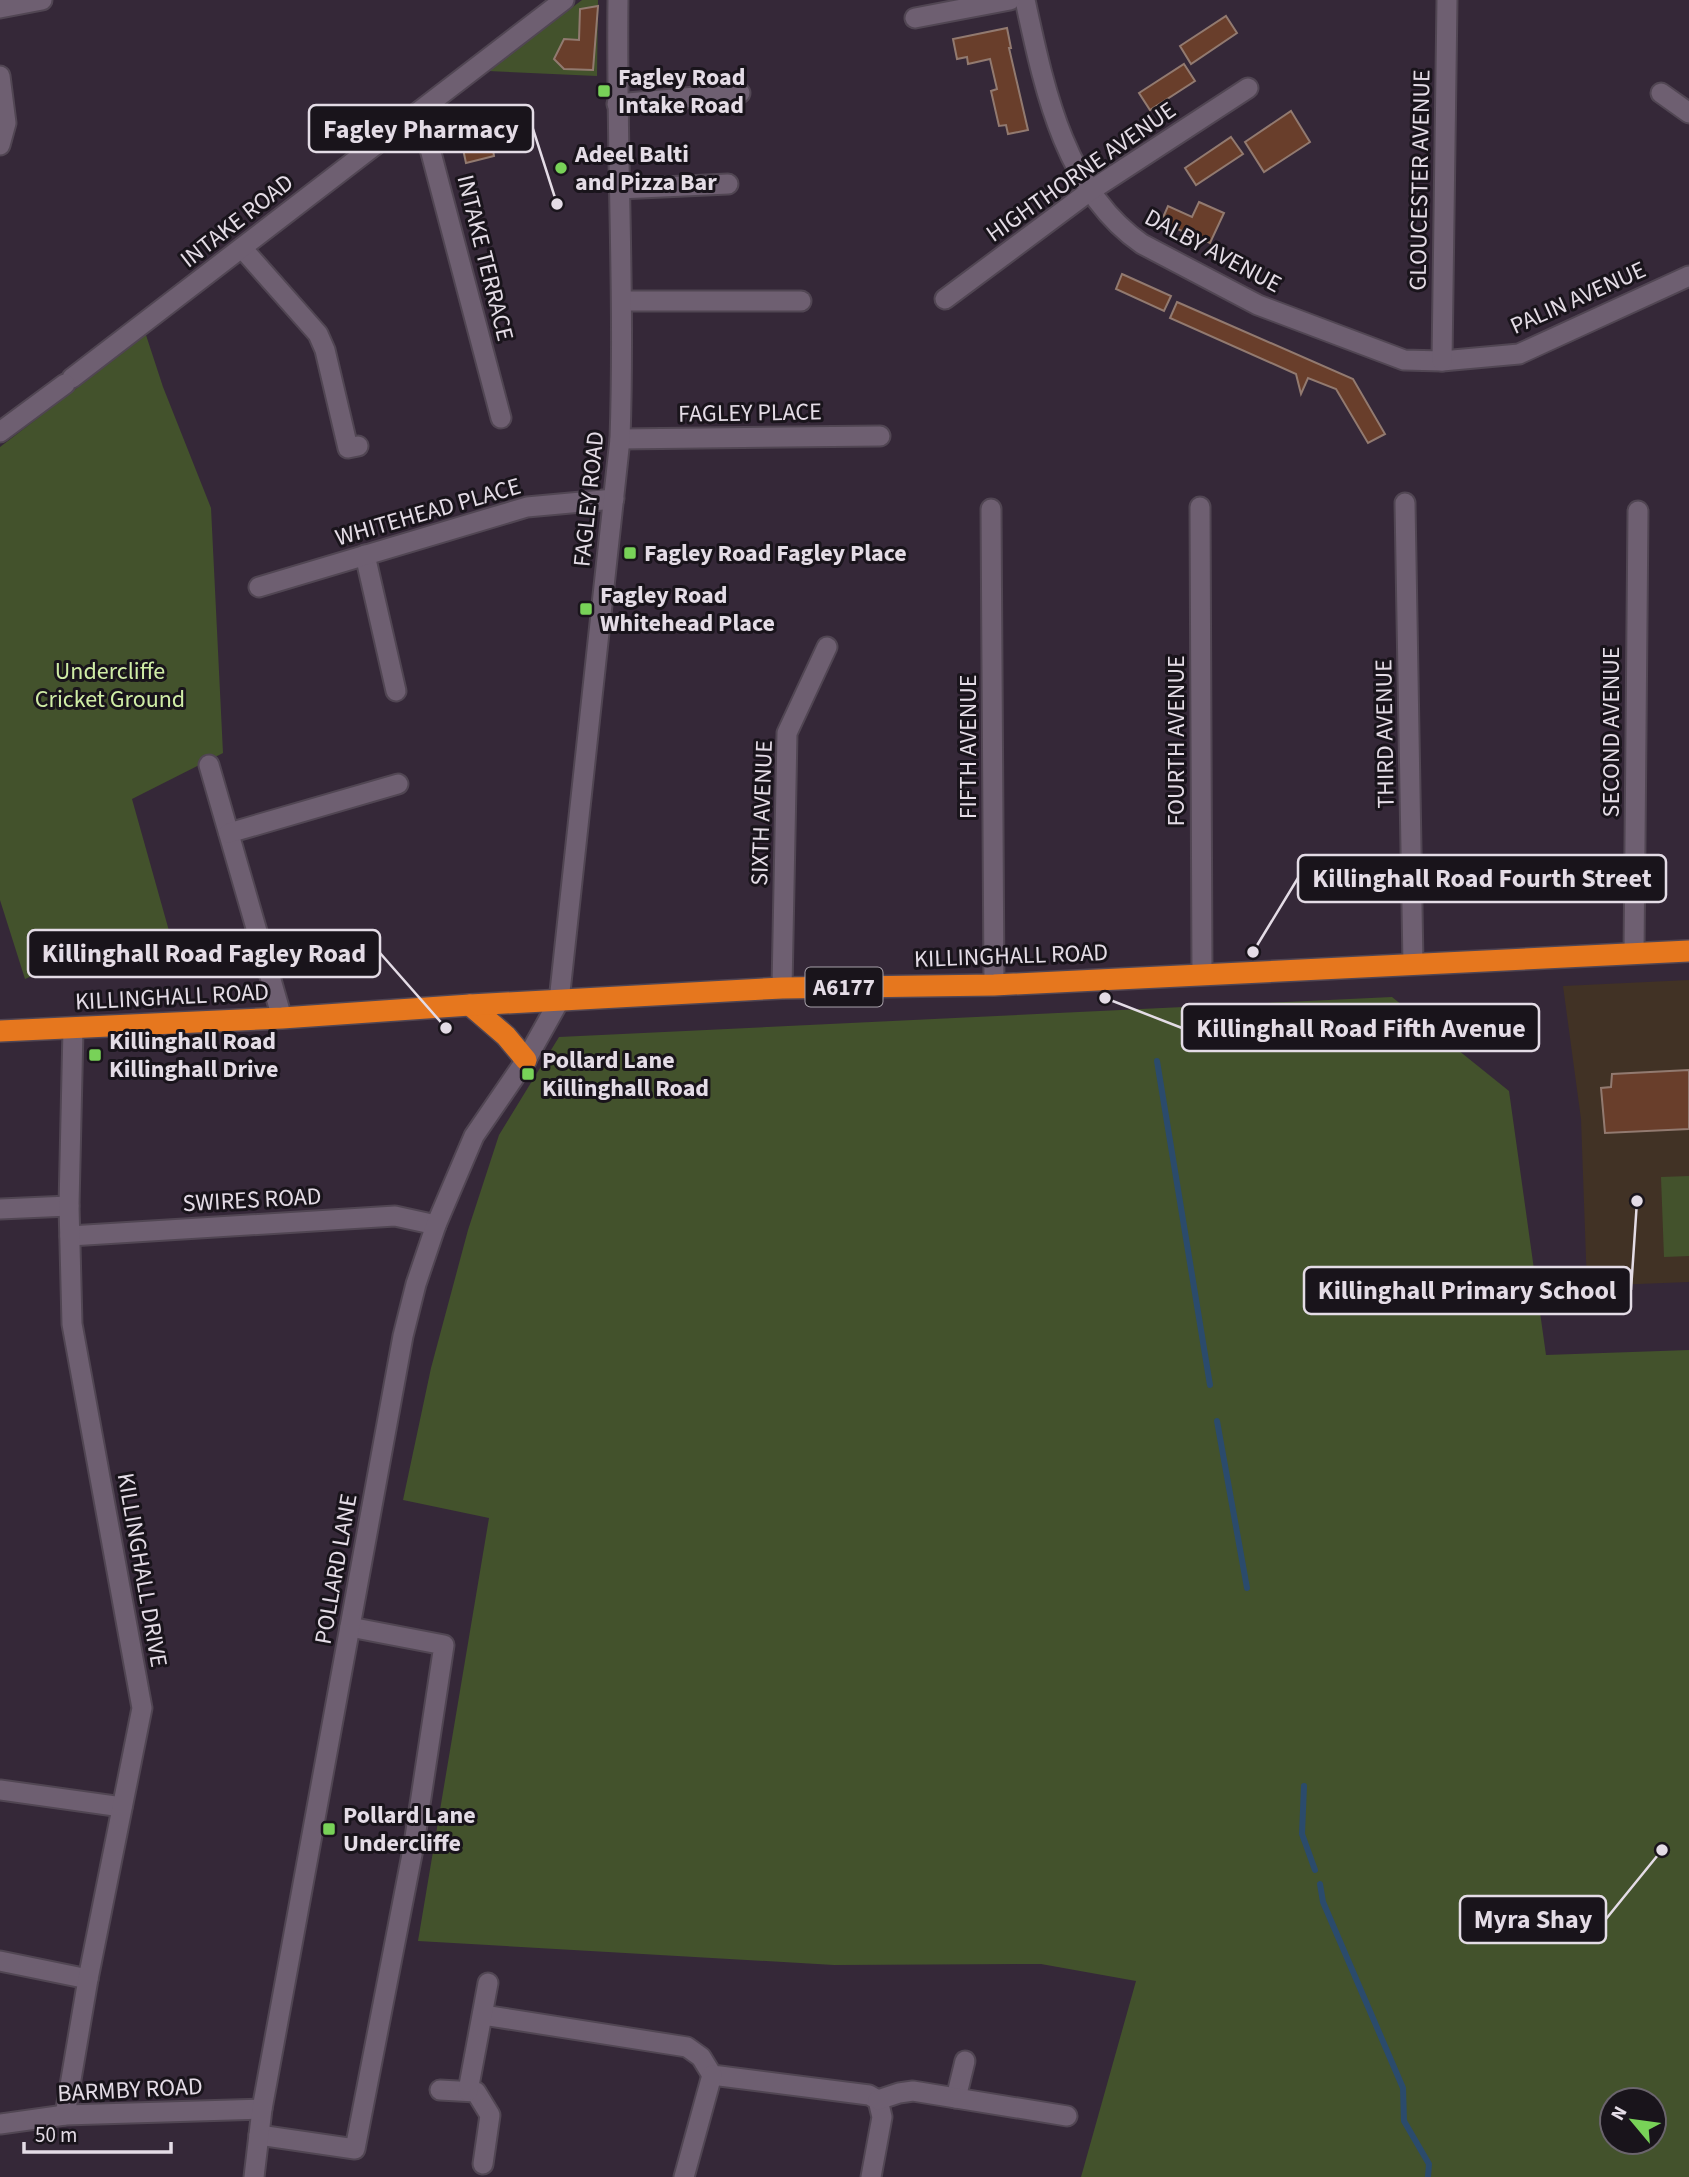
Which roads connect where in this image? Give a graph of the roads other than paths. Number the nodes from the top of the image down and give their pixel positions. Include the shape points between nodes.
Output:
1 (42, 0) edge
2 (564, 0) edge
3 (618, 0) edge
4 (1010, 0) edge
5 (1025, 0) edge
6 (1447, 0) edge
7 (0, 8) edge
8 (915, 18) dead end
9 (0, 76) edge
10 (1248, 88) dead end
11 (740, 93) dead end
12 (1661, 93) dead end
13 (617, 104) junction
14 (420, 111) junction
15 (1689, 113) edge
16 (0, 145) edge
17 (728, 184) dead end
18 (620, 189) junction
19 (1090, 191) junction
20 (242, 248) junction
21 (1689, 276) edge
22 (945, 299) dead end
23 (801, 300) dead end
24 (622, 301) junction
25 (1443, 361) junction
26 (501, 418) dead end
27 (0, 432) edge
28 (880, 436) dead end
29 (621, 439) junction
30 (358, 446) dead end
31 (614, 499) junction
32 (1405, 503) dead end
33 (1200, 507) dead end
34 (990, 509) dead end
35 (1637, 510) dead end
36 (365, 555) junction
37 (259, 587) dead end
38 (827, 647) dead end
39 (396, 691) dead end
40 (209, 765) dead end
41 (398, 784) dead end
42 (229, 832) junction
43 (1689, 951) edge
44 (1634, 953) junction
45 (1413, 964) junction
46 (1202, 974) junction
47 (994, 985) junction
48 (782, 988) junction
49 (559, 1001) junction
50 (470, 1005) junction
51 (282, 1018) junction
52 (73, 1029) junction
53 (0, 1031) edge
54 (526, 1060) junction
55 (69, 1206) junction
56 (0, 1209) edge
57 (436, 1225) junction
58 (70, 1236) junction
59 (350, 1627) junction
60 (0, 1790) edge
61 (122, 1807) junction
62 (0, 1961) edge
63 (88, 1979) junction
64 (488, 1983) dead end
65 (483, 2015) junction
66 (965, 2061) dead end
67 (712, 2075) junction
68 (440, 2090) dead end
69 (468, 2091) junction
70 (956, 2098) junction
71 (878, 2100) junction
72 (262, 2109) junction
73 (65, 2115) junction
74 (1067, 2116) dead end
75 (0, 2124) edge
76 (259, 2135) junction
77 (483, 2164) dead end
78 (254, 2177) edge
79 (684, 2177) edge
80 (871, 2177) edge

1 - 7 street
2 - 14 street, INTAKE ROAD
3 - 13 street, FAGLEY ROAD
4 - 8 street
5 - 19 street, DALBY AVENUE via 1041,75 1067,148
6 - 25 street, GLOUCESTER AVENUE
9 - 16 street via 6,123
10 - 19 street, HIGHTHORNE AVENUE
11 - 13 street
12 - 15 street
13 - 18 street, FAGLEY ROAD
14 - 20 street, INTAKE ROAD
14 - 26 street, INTAKE TERRACE
17 - 18 street
18 - 24 street, FAGLEY ROAD
19 - 22 street, HIGHTHORNE AVENUE
19 - 25 street, DALBY AVENUE via 1105,212 1142,244 1258,305 1404,360
20 - 27 street, INTAKE ROAD
20 - 30 street via 318,334 348,448
21 - 25 street, PALIN AVENUE via 1519,354
23 - 24 street
24 - 29 street, FAGLEY ROAD
28 - 29 street, FAGLEY PLACE
29 - 31 street, FAGLEY ROAD
31 - 36 street, WHITEHEAD PLACE via 527,507
31 - 49 street, FAGLEY ROAD
32 - 45 street, THIRD AVENUE
33 - 46 street, FOURTH AVENUE
34 - 47 street, FIFTH AVENUE
35 - 44 street, SECOND AVENUE
36 - 37 street, WHITEHEAD PLACE
36 - 39 street
38 - 48 street, SIXTH AVENUE via 787,733
40 - 42 street
41 - 42 street
42 - 51 street
43 - 44 highway, KILLINGHALL ROAD / A6177
44 - 45 highway, KILLINGHALL ROAD / A6177
45 - 46 highway, KILLINGHALL ROAD / A6177
46 - 47 highway, KILLINGHALL ROAD / A6177
47 - 48 highway, KILLINGHALL ROAD / A6177
48 - 49 highway, KILLINGHALL ROAD / A6177
49 - 50 highway, KILLINGHALL ROAD / A6177
49 - 54 street, POLLARD LANE
50 - 51 highway, KILLINGHALL ROAD / A6177
50 - 54 highway
51 - 52 highway, KILLINGHALL ROAD / A6177
52 - 53 highway, KILLINGHALL ROAD / A6177
52 - 55 street, KILLINGHALL DRIVE
54 - 57 street, POLLARD LANE via 474,1136
55 - 56 street
55 - 58 street, KILLINGHALL DRIVE
57 - 58 street, SWIRES ROAD via 395,1216
57 - 59 street, POLLARD LANE via 403,1336
58 - 61 street, KILLINGHALL DRIVE via 72,1324 142,1708
59 - 72 street, POLLARD LANE
59 - 76 street via 444,1645 414,1844 355,2148
60 - 61 street
61 - 63 street, KILLINGHALL DRIVE
62 - 63 street
63 - 73 street, KILLINGHALL DRIVE
64 - 65 street
65 - 67 street via 687,2047 701,2057
65 - 69 street
66 - 70 street
67 - 71 street via 869,2095
67 - 79 street
68 - 69 street
69 - 77 street via 476,2092 490,2115
70 - 71 street via 913,2091
70 - 74 street
71 - 80 street via 882,2117
72 - 73 street, BARMBY ROAD
72 - 76 street, POLLARD LANE
73 - 75 street, BARMBY ROAD
76 - 78 street, POLLARD LANE

